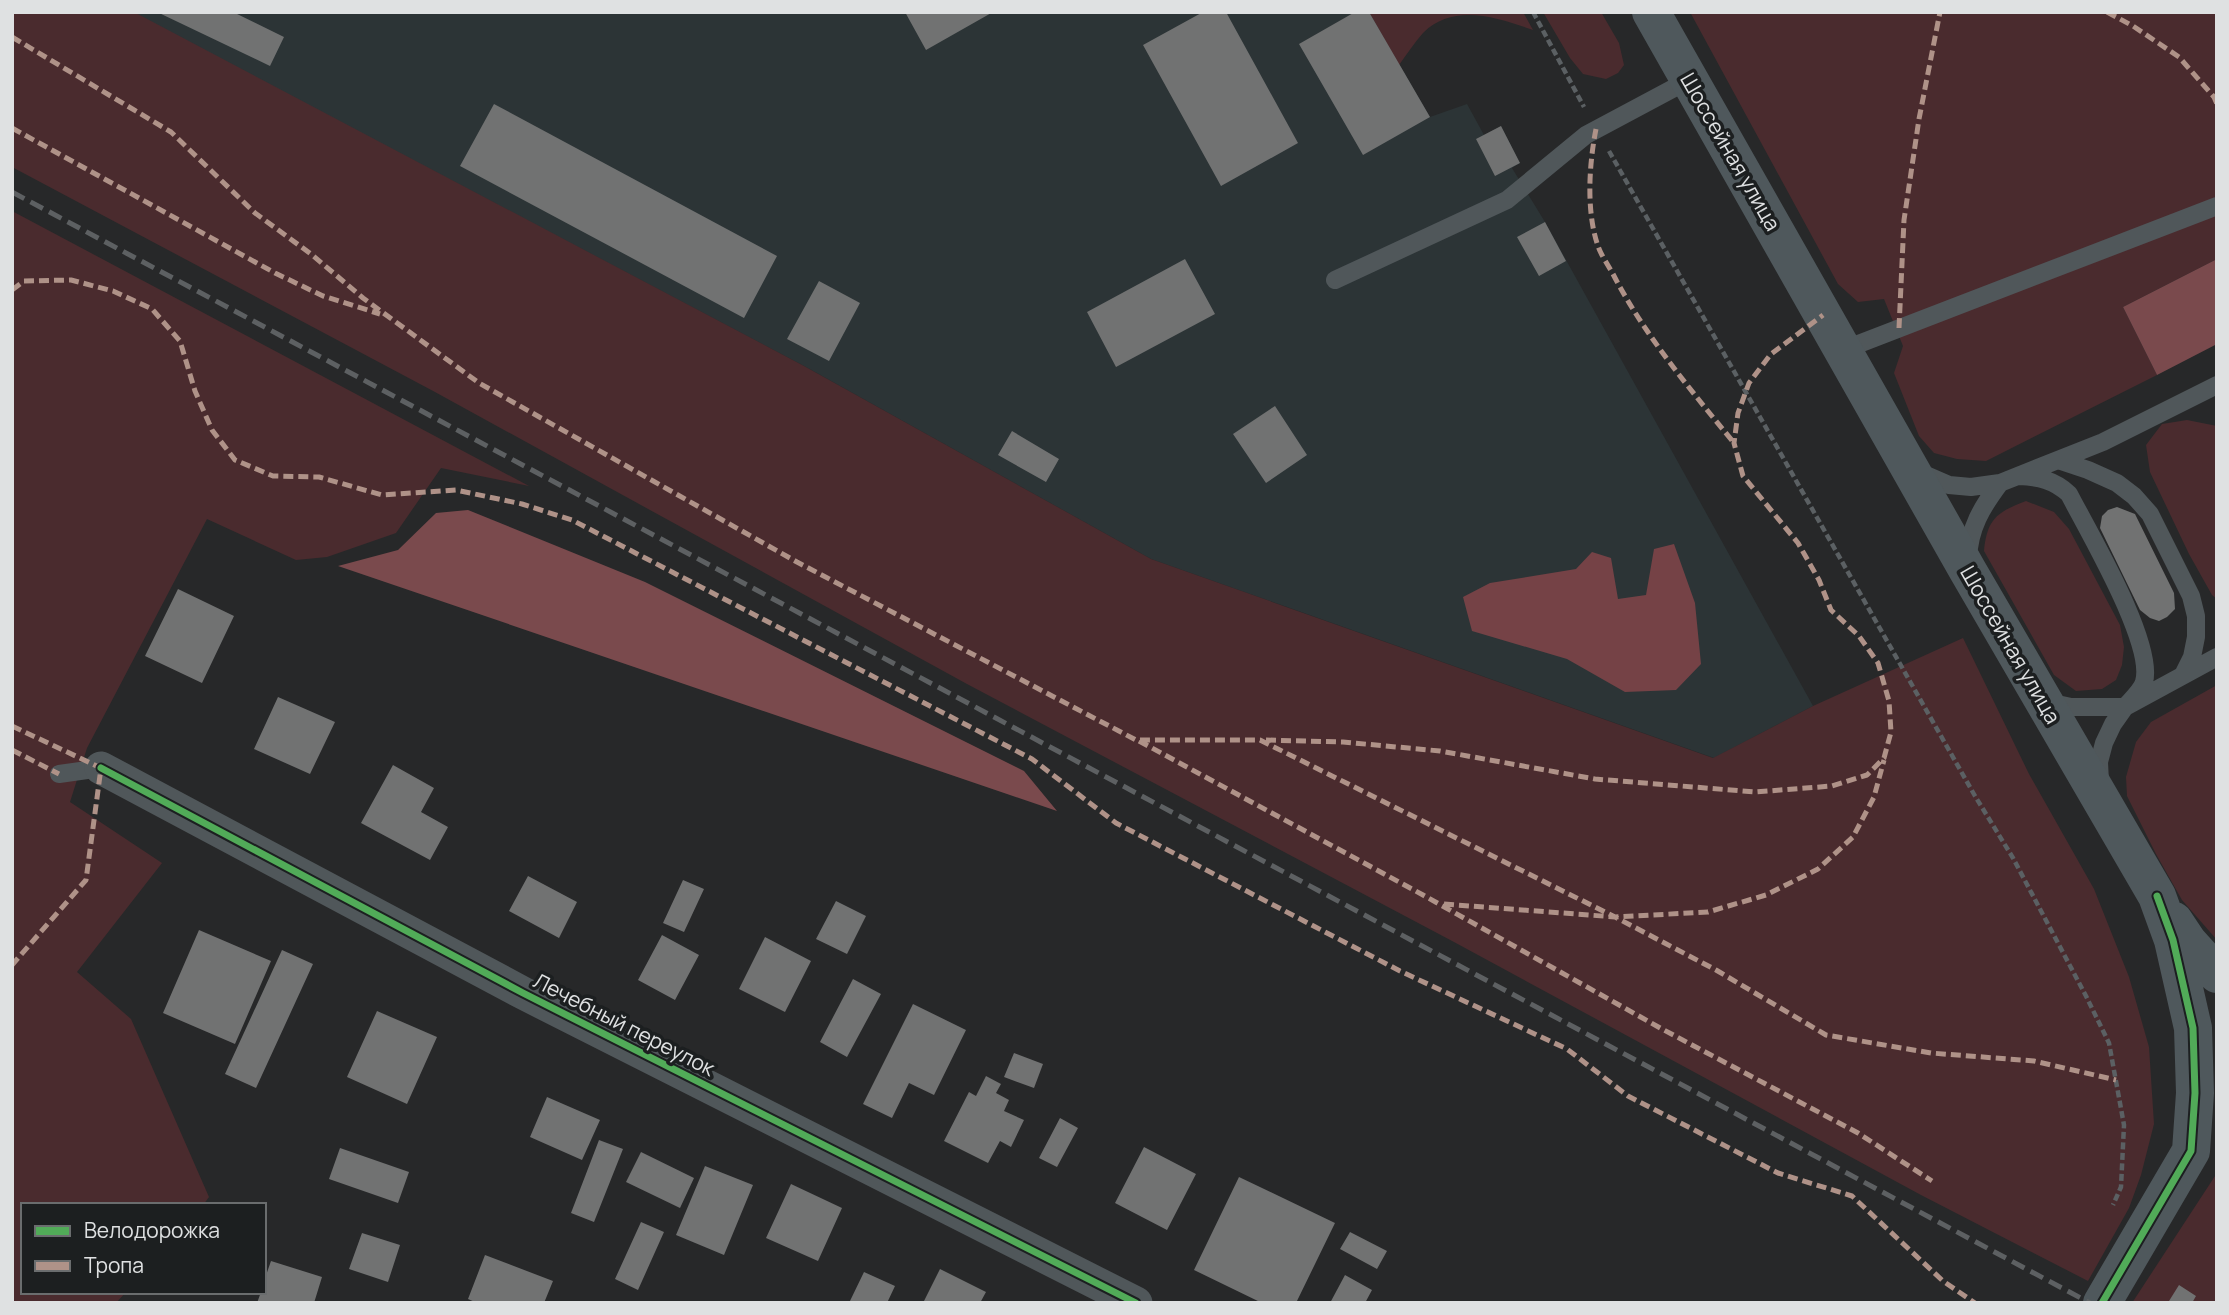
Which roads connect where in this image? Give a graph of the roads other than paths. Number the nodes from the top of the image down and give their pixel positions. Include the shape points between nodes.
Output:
1 (1651, 12) edge
2 (1689, 80) junction
3 (2217, 206) edge
4 (1335, 279) dead end
5 (1843, 350) junction
6 (2217, 385) edge
7 (2058, 460) junction
8 (1909, 468) junction
9 (2019, 476) junction
10 (2000, 483) junction
11 (1968, 571) junction
12 (2217, 657) edge
13 (2183, 675) junction
14 (2043, 701) junction
15 (2125, 707) junction
16 (101, 768) joint
17 (58, 774) dead end
18 (2101, 800) junction
19 (2157, 896) junction
20 (2217, 974) edge
21 (2217, 1120) edge
22 (2191, 1151) junction
23 (1136, 1303) edge
24 (2102, 1303) edge

1 - 2 main road, Шоссейная улица
2 - 4 lane via 1586,135 1507,200
2 - 5 main road, Шоссейная улица
3 - 5 lane
5 - 8 main road, Шоссейная улица
6 - 7 lane
7 - 9 lane
7 - 13 lane via 2117,483 2150,513 2191,596 2196,616 2192,657
8 - 10 lane via 1949,485
8 - 11 main road, Шоссейная улица
9 - 10 lane
9 - 15 lane via 2058,483 2069,494 2134,622 2146,660 2144,683
10 - 11 lane via 1974,525
11 - 14 main road, Шоссейная улица
12 - 13 lane
13 - 15 lane
14 - 15 lane via 2071,707
14 - 18 main road, Шоссейная улица
15 - 18 lane via 2108,733 2099,762
16 - 17 lane
16 - 23 street, Лечебный переулок via 523,993
18 - 19 main road, Шоссейная улица
19 - 20 main road
19 - 22 main road, Шоссейная улица via 2173,940 2193,1028 2196,1083
21 - 22 main road
22 - 24 main road, Шоссейная улица

